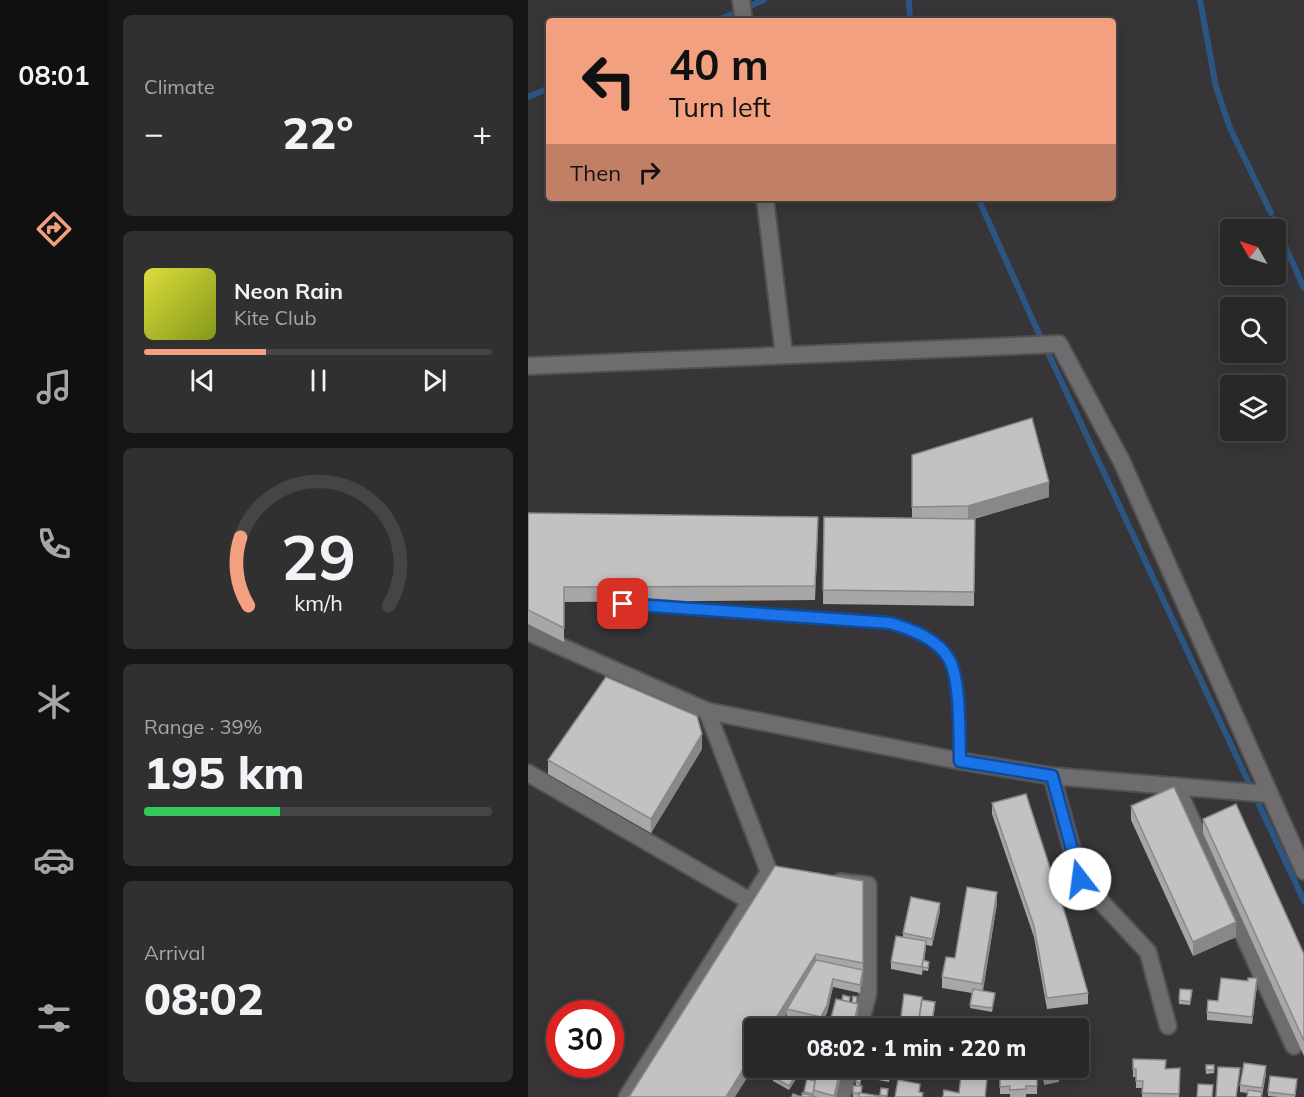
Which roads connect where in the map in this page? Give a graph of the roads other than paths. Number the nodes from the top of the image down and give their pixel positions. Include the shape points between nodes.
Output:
1 (741, 0) edge
2 (744, 18) edge
3 (765, 201) edge
4 (784, 355) junction
5 (528, 366) edge
6 (623, 604) edge
7 (528, 632) edge
8 (707, 711) junction
9 (960, 761) junction
10 (528, 773) edge
11 (1052, 776) junction
12 (1176, 786) junction
13 (1264, 793) junction
14 (1304, 872) edge
15 (824, 879) edge
16 (750, 902) junction
17 (862, 1018) edge
18 (1168, 1026) dead end
19 (1294, 1046) dead end
20 (847, 1078) edge
21 (627, 1097) edge
22 (842, 1097) edge

1 - 2 street
3 - 4 street
4 - 5 street
4 - 13 street via 1059,344 1122,462
6 - 9 lane via 890,623 913,630 948,657 954,673
7 - 8 street
8 - 9 street
8 - 16 street via 774,873
9 - 11 street
10 - 16 street
11 - 12 street
11 - 18 street via 1080,879 1148,952
12 - 13 street
12 - 19 street
13 - 14 street
15 - 17 street via 868,885 868,993
16 - 21 street
20 - 22 street

